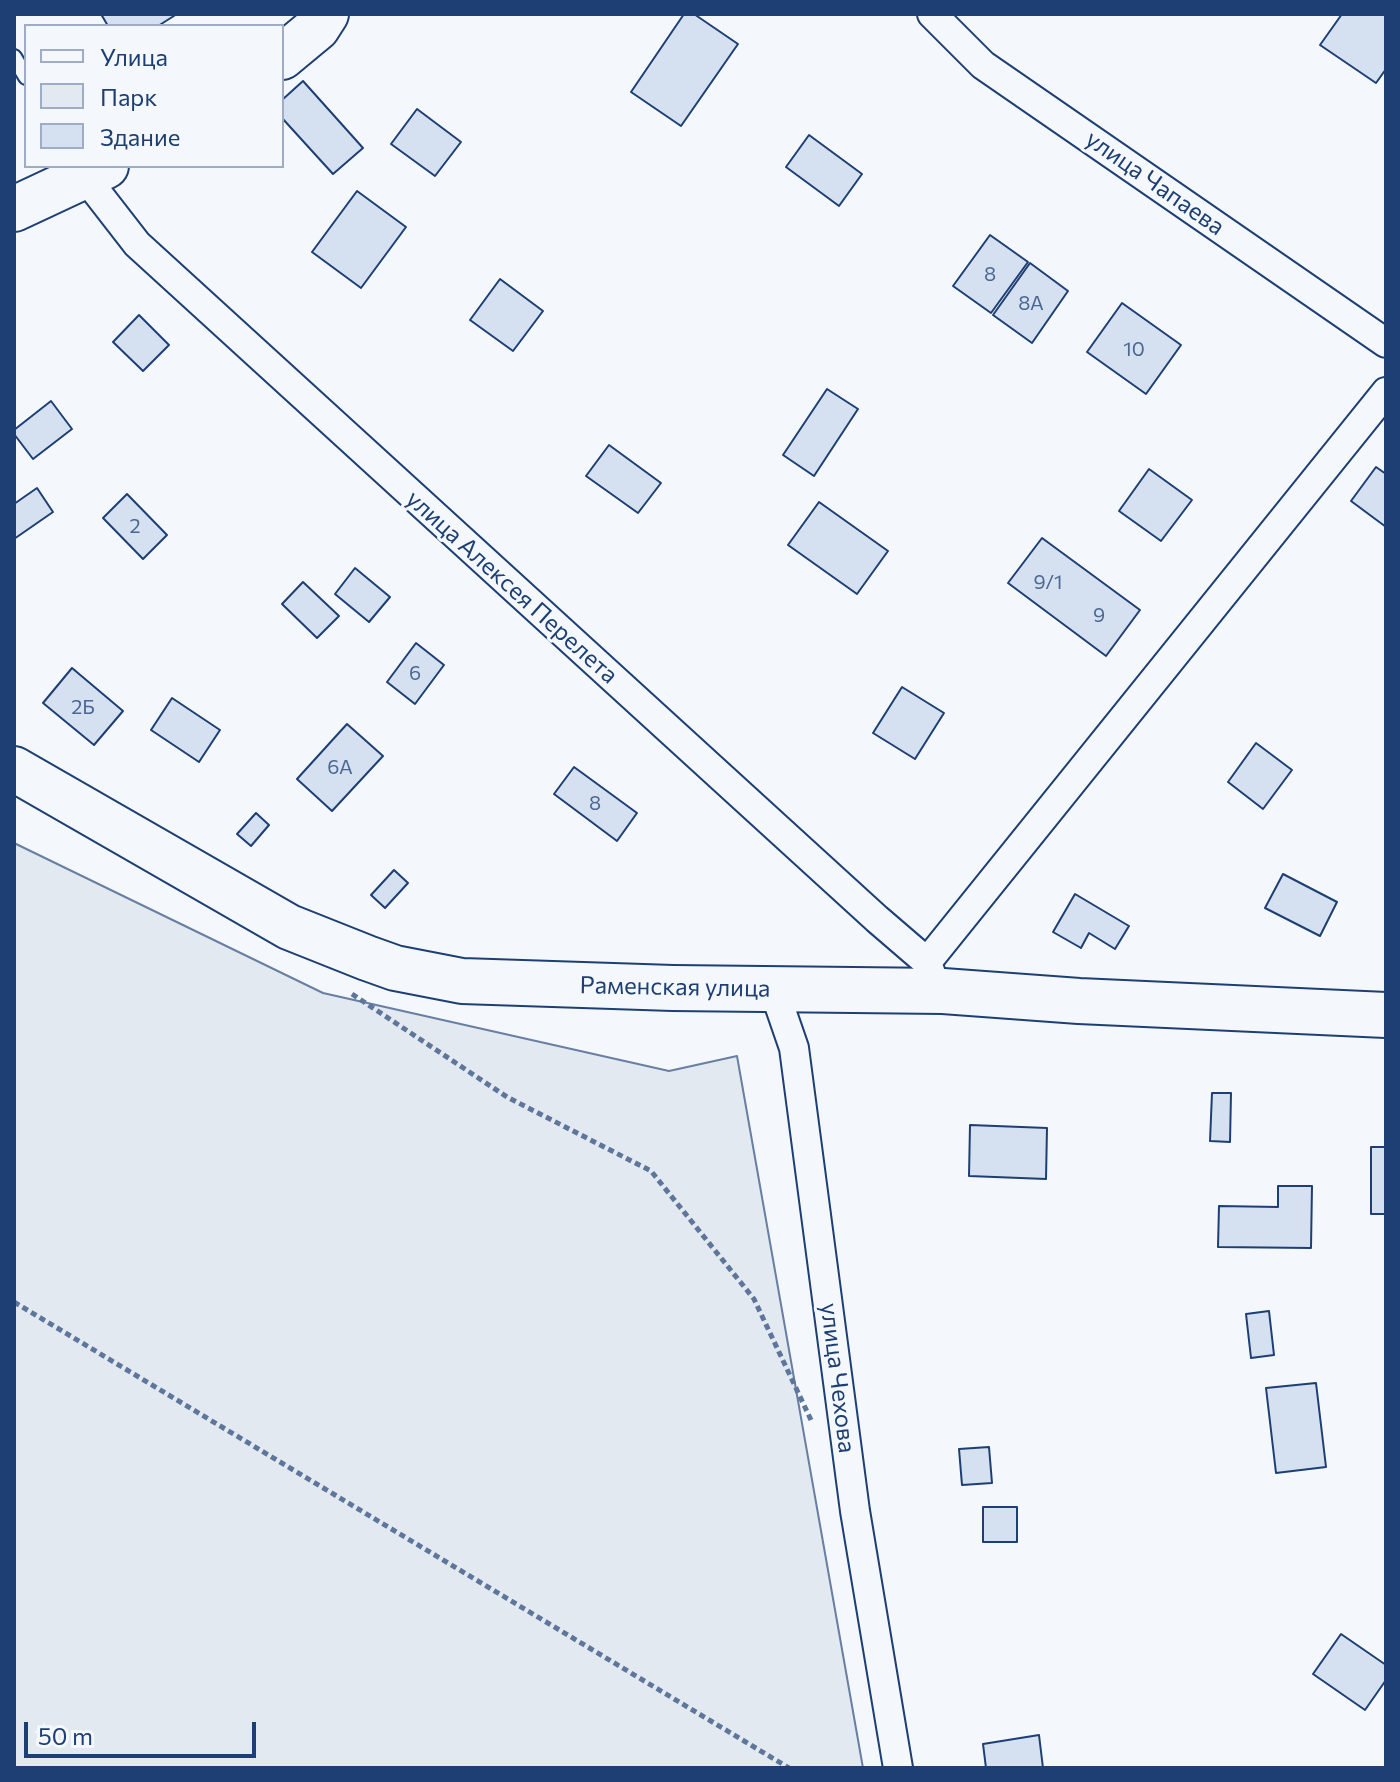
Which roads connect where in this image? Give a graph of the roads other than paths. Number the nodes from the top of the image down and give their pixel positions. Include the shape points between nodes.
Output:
1 (326, 14) edge
2 (932, 14) edge
3 (284, 55) edge
4 (90, 170) edge
5 (14, 209) edge
6 (1386, 343) edge
7 (1386, 392) edge
8 (14, 769) edge
9 (935, 976) junction
10 (774, 990) junction
11 (1386, 1015) edge
12 (898, 1768) edge

1 - 3 main road
2 - 6 street, улица Чапаева via 983,65
4 - 5 main road
4 - 9 street, улица Алексея Перелета via 137,244
7 - 9 street
8 - 10 main road, Раменская улица via 289,927 395,968 462,981
9 - 10 main road, Раменская улица
9 - 11 main road, Раменская улица via 1079,1001
10 - 12 street, улица Чехова via 794,1048 855,1511

